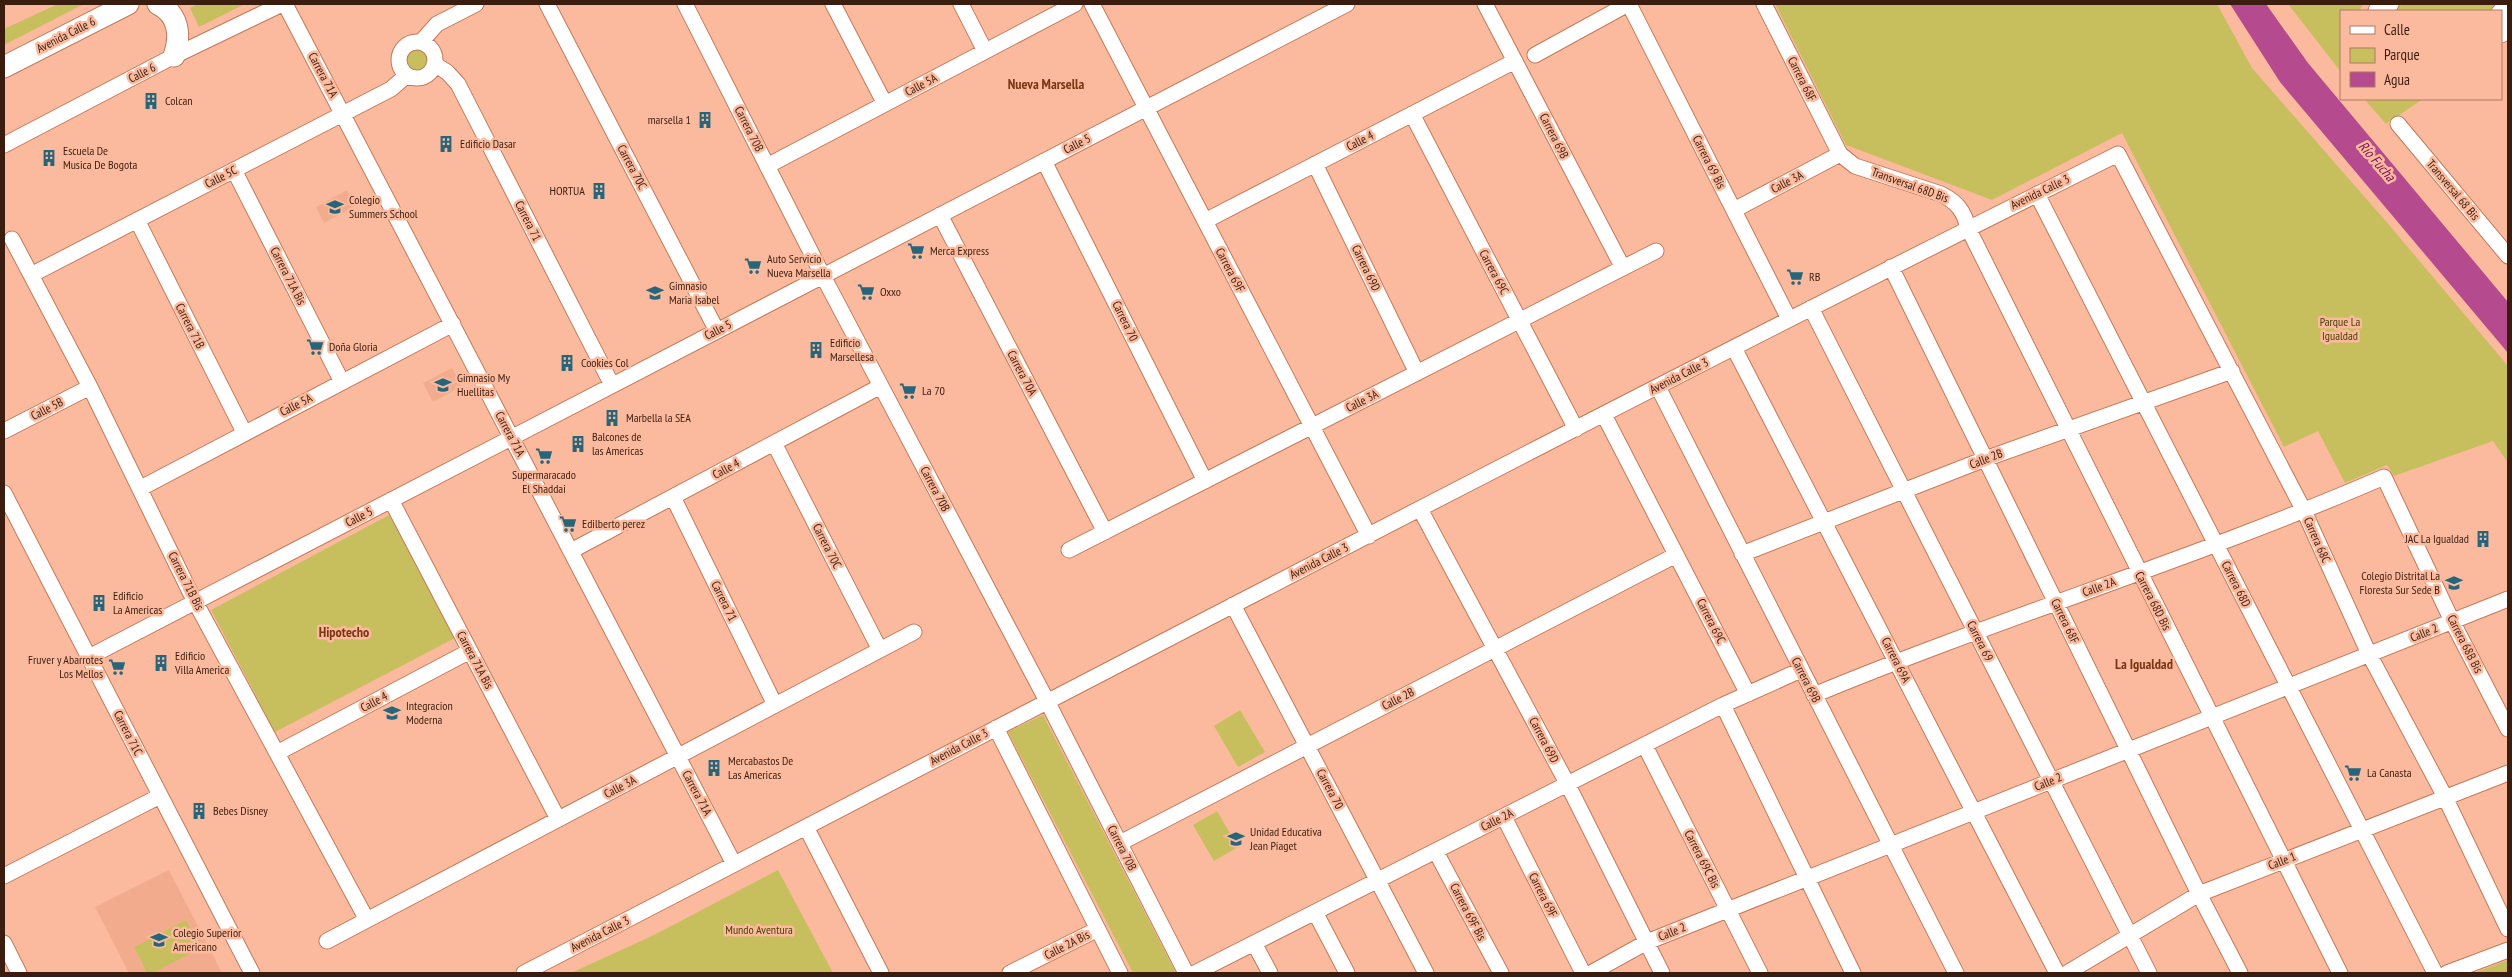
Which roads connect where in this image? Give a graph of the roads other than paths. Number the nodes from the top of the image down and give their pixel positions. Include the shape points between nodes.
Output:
1 (128, 4) edge
2 (158, 4) edge
3 (284, 4) edge
4 (476, 4) edge
5 (547, 4) edge
6 (685, 4) edge
7 (833, 4) edge
8 (961, 4) edge
9 (1075, 4) edge
10 (1092, 4) edge
11 (1347, 4) edge
12 (1485, 4) edge
13 (1628, 4) edge
14 (1764, 4) edge
15 (421, 42) junction
16 (985, 51) junction
17 (1535, 54) dead end
18 (174, 56) junction
19 (1515, 61) junction
20 (434, 64) junction
21 (4, 67) edge
22 (407, 75) junction
23 (885, 104) junction
24 (1146, 108) junction
25 (343, 114) junction
26 (1412, 114) junction
27 (2398, 124) dead end
28 (4, 145) edge
29 (1840, 154) junction
30 (2118, 154) joint
31 (1044, 161) junction
32 (1315, 164) junction
33 (767, 166) junction
34 (234, 170) junction
35 (2037, 194) junction
36 (1734, 210) junction
37 (940, 215) junction
38 (136, 220) junction
39 (1205, 221) junction
40 (1968, 228) junction
41 (12, 238) dead end
42 (1656, 251) dead end
43 (2508, 256) edge
44 (1891, 267) junction
45 (1622, 268) junction
46 (31, 275) junction
47 (823, 276) junction
48 (1811, 308) junction
49 (1789, 319) junction
50 (1520, 320) junction
51 (453, 324) junction
52 (717, 331) junction
53 (1734, 348) junction
54 (2232, 371) junction
55 (1417, 373) junction
56 (342, 382) junction
57 (612, 385) junction
58 (882, 386) junction
59 (90, 387) junction
60 (1658, 387) junction
61 (2144, 404) junction
62 (1604, 415) junction
63 (1312, 426) junction
64 (1576, 429) junction
65 (2067, 429) junction
66 (4, 431) edge
67 (244, 432) junction
68 (512, 438) junction
69 (774, 443) junction
70 (1985, 459) junction
71 (2384, 478) joint
72 (1205, 481) junction
73 (141, 488) junction
74 (1904, 492) junction
75 (4, 493) edge
76 (673, 497) junction
77 (391, 500) junction
78 (1420, 509) junction
79 (2304, 512) junction
80 (8, 513) edge
81 (1824, 522) junction
82 (1105, 532) junction
83 (1369, 536) junction
84 (2216, 544) junction
85 (1069, 550) dead end
86 (571, 551) junction
87 (1742, 554) junction
88 (1676, 555) junction
89 (2138, 572) junction
90 (2508, 599) edge
91 (196, 602) junction
92 (2056, 602) junction
93 (1234, 605) junction
94 (2452, 621) junction
95 (914, 632) dead end
96 (1975, 632) junction
97 (1495, 649) junction
98 (880, 650) junction
99 (470, 651) junction
100 (2369, 654) junction
101 (89, 657) junction
102 (1896, 661) junction
103 (1801, 670) junction
104 (2289, 687) junction
105 (1748, 694) junction
106 (1814, 695) junction
107 (1047, 701) junction
108 (775, 705) junction
109 (1723, 706) junction
110 (2211, 717) junction
111 (996, 728) junction
112 (2508, 729) edge
113 (1307, 746) junction
114 (1645, 746) junction
115 (2128, 750) junction
116 (277, 753) junction
117 (678, 756) junction
118 (2508, 773) edge
119 (2051, 781) junction
120 (1568, 785) junction
121 (160, 796) junction
122 (2445, 797) junction
123 (1974, 812) junction
124 (1504, 817) junction
125 (558, 819) junction
126 (806, 827) junction
127 (2362, 830) junction
128 (1120, 843) junction
129 (1890, 845) junction
130 (1436, 852) junction
131 (2283, 861) junction
132 (734, 864) junction
133 (4, 876) edge
134 (1808, 878) junction
135 (1378, 881) junction
136 (2199, 894) junction
137 (1728, 910) junction
138 (1315, 912) junction
139 (367, 920) junction
140 (1098, 929) junction
141 (2508, 929) edge
142 (2129, 936) junction
143 (327, 941) dead end
144 (1646, 942) junction
145 (4, 943) edge
146 (1254, 943) junction
147 (2508, 950) edge
148 (2077, 971) edge
149 (19, 973) edge
150 (252, 973) edge
151 (524, 973) edge
152 (881, 973) edge
153 (1010, 973) edge
154 (1120, 973) edge
155 (1186, 973) edge
156 (1195, 973) edge
157 (1270, 973) edge
158 (1347, 973) edge
159 (1426, 973) edge
160 (1501, 973) edge
161 (1582, 973) edge
162 (1591, 973) edge
163 (1662, 973) edge
164 (1760, 973) edge
165 (1853, 973) edge
166 (1956, 973) edge
167 (2057, 973) edge
168 (2148, 973) edge
169 (2240, 973) edge
170 (2340, 973) edge
171 (2435, 973) edge
172 (2447, 973) edge

1 - 21 highway, Avenida Calle 6
2 - 18 highway via 169,12 179,33
3 - 18 street, Calle 6
3 - 25 street, Carrera 71A
4 - 15 street via 437,24
5 - 52 street, Carrera 70C
6 - 33 street, Carrera 70B
7 - 23 street
8 - 16 street
9 - 16 street, Calle 5A
10 - 24 street, Carrera 69F
11 - 24 street, Calle 5
12 - 19 street, Carrera 69B
13 - 17 street
13 - 36 street, Carrera 69 Bis
14 - 29 street, Carrera 68F
15 - 20 street via 433,52
15 - 22 street via 409,43 401,50 400,67
16 - 23 street, Calle 5A
18 - 28 street, Calle 6
19 - 26 street, Calle 4
19 - 45 street, Carrera 69B
20 - 22 street via 424,76
20 - 57 street, Carrera 71 via 458,84
22 - 25 street, Calle 5C via 391,89
23 - 33 street, Calle 5A
24 - 31 street, Calle 5
24 - 39 street, Carrera 69F
25 - 34 street, Calle 5C
25 - 51 street, Carrera 71A
26 - 32 street, Calle 4
26 - 50 street, Carrera 69C
27 - 43 street, Transversal 68 Bis
29 - 36 street, Calle 3A
29 - 40 street, Transversal 68D Bis via 1855,166 1953,200 1964,214
30 - 35 street, Avenida Calle 3
30 - 54 street, Carrera 68C
31 - 37 street, Calle 5
31 - 72 street, Carrera 70
32 - 39 street, Calle 4
32 - 55 street, Carrera 69D
33 - 47 street, Carrera 70B
34 - 38 street, Calle 5C
34 - 56 street, Carrera 71A Bis
35 - 40 street, Avenida Calle 3
35 - 61 street, Carrera 68D
36 - 49 street, Carrera 69 Bis
37 - 47 street, Calle 5
37 - 82 street, Carrera 70A
38 - 46 street, Calle 5C
38 - 67 street, Carrera 71B
39 - 63 street, Carrera 69F
40 - 44 street, Avenida Calle 3
40 - 65 street, Carrera 68D Bis
41 - 46 street, Carrera 71B Bis
42 - 45 street, Calle 3A
44 - 48 street, Avenida Calle 3
44 - 70 street, Carrera 68F
45 - 50 street, Calle 3A
46 - 59 street, Carrera 71B Bis
47 - 52 street, Calle 5
47 - 58 street, Carrera 70B
48 - 49 street, Avenida Calle 3
48 - 74 street, Carrera 69
49 - 53 street, Avenida Calle 3
50 - 55 street, Calle 3A
50 - 64 street, Carrera 69C
51 - 56 street, Calle 5A
51 - 68 street, Carrera 71A
52 - 57 street, Calle 5
53 - 60 street, Avenida Calle 3
53 - 81 street, Carrera 69A
54 - 61 street, Calle 2B
54 - 79 street, Carrera 68C
55 - 63 street, Calle 3A
56 - 67 street, Calle 5A
57 - 68 street, Calle 5
58 - 69 street, Calle 4
58 - 107 street, Carrera 70B
59 - 66 street, Calle 5B
59 - 73 street, Carrera 71B Bis
60 - 62 street, Avenida Calle 3
60 - 87 street, Carrera 69B
61 - 65 street, Calle 2B
61 - 84 street, Carrera 68D
62 - 64 street, Avenida Calle 3
62 - 88 street, Carrera 69C
63 - 72 street, Calle 3A
63 - 83 street, Carrera 69F
64 - 78 street, Avenida Calle 3
65 - 70 street, Calle 2B
65 - 89 street, Carrera 68D Bis
67 - 73 street, Calle 5A
68 - 77 street, Calle 5
68 - 86 street, Carrera 71A
69 - 76 street, Calle 4
69 - 98 street, Carrera 70C
70 - 74 street, Calle 2B
70 - 92 street, Carrera 68F
71 - 79 street, Calle 2A
71 - 94 street, Carrera 68B Bis
72 - 82 street, Calle 3A
73 - 91 street, Carrera 71B Bis
74 - 81 street, Calle 2B
74 - 96 street, Carrera 69
75 - 80 street, Carrera 71C
76 - 86 street, Calle 4
76 - 108 street, Carrera 71
77 - 91 street, Calle 5
77 - 99 street, Carrera 71A Bis
78 - 83 street, Avenida Calle 3
78 - 97 street, Carrera 69D
79 - 84 street, Calle 2A
79 - 100 street, Carrera 68C
80 - 101 street, Carrera 71C
81 - 87 street, Calle 2B
81 - 102 street, Carrera 69A
82 - 85 street, Calle 3A
83 - 93 street, Avenida Calle 3
84 - 89 street, Calle 2A
84 - 104 street, Carrera 68D
86 - 117 street, Carrera 71A
87 - 103 street, Carrera 69B
88 - 97 street, Calle 2B
88 - 105 street, Carrera 69C
89 - 92 street, Calle 2A
89 - 110 street, Carrera 68D Bis
90 - 94 street, Calle 2
91 - 101 street, Calle 5
91 - 116 street, Carrera 71B Bis
92 - 96 street, Calle 2A
92 - 115 street, Carrera 68F
93 - 107 street, Avenida Calle 3
93 - 113 street, Carrera 70
94 - 100 street, Calle 2
94 - 112 street, Carrera 68B Bis
95 - 98 street, Calle 3A
96 - 102 street, Calle 2A
96 - 119 street, Carrera 69
97 - 113 street, Calle 2B
97 - 120 street, Carrera 69D
98 - 108 street, Calle 3A
99 - 116 street, Calle 4
99 - 125 street, Carrera 71A Bis
100 - 104 street, Calle 2
100 - 122 street, Carrera 68C
101 - 121 street, Carrera 71C
102 - 106 street, Calle 2A
102 - 123 street, Carrera 69A
103 - 105 street, Calle 2A
103 - 106 street, Carrera 69B
104 - 110 street, Calle 2
104 - 127 street, Carrera 68D
105 - 109 street, Calle 2A
106 - 129 street, Carrera 69B
107 - 111 street, Avenida Calle 3
107 - 128 street, Carrera 70B
108 - 117 street, Calle 3A
109 - 114 street, Calle 2A
109 - 134 street
110 - 115 street, Calle 2
110 - 131 street, Carrera 68D Bis
111 - 126 street, Avenida Calle 3
111 - 140 street
113 - 128 street, Calle 2B
113 - 135 street, Carrera 70
114 - 120 street, Calle 2A
114 - 137 street, Carrera 69C Bis
115 - 119 street, Calle 2
115 - 136 street, Carrera 68F
116 - 139 street, Carrera 71B Bis
117 - 125 street, Calle 3A
117 - 132 street, Carrera 71A
118 - 122 street, Calle 1
119 - 123 street, Calle 2
119 - 142 street, Carrera 69
120 - 124 street, Calle 2A
120 - 144 street, Carrera 69D
121 - 133 street
121 - 150 street, Carrera 71C
122 - 127 street, Calle 1
122 - 141 street, Carrera 68C
123 - 129 street, Calle 2
123 - 167 street, Carrera 69A
124 - 130 street, Calle 2A
124 - 161 street, Carrera 69F
125 - 139 street, Calle 3A
126 - 132 street, Avenida Calle 3
126 - 152 street
127 - 131 street, Calle 1
127 - 171 street, Carrera 68D
128 - 155 street, Carrera 70B
129 - 134 street, Calle 2
129 - 166 street, Carrera 69B
130 - 135 street, Calle 2A
130 - 160 street, Carrera 69F Bis
131 - 136 street, Calle 1
131 - 170 street, Carrera 68D Bis
132 - 151 street, Avenida Calle 3
134 - 137 street, Calle 2
134 - 165 street
135 - 138 street, Calle 2A
135 - 159 street, Carrera 70
136 - 142 street, Calle 1
136 - 169 street, Carrera 68F
137 - 144 street, Calle 2
137 - 164 street, Carrera 69C Bis
138 - 146 street, Calle 2A
138 - 158 street
139 - 143 street, Calle 3A
140 - 153 street, Calle 2A Bis
140 - 154 street
142 - 148 street, Calle 1
142 - 168 street, Carrera 69
144 - 162 street, Calle 2
144 - 163 street, Carrera 69D
145 - 149 street
146 - 156 street, Calle 2A
146 - 157 street
147 - 172 street

